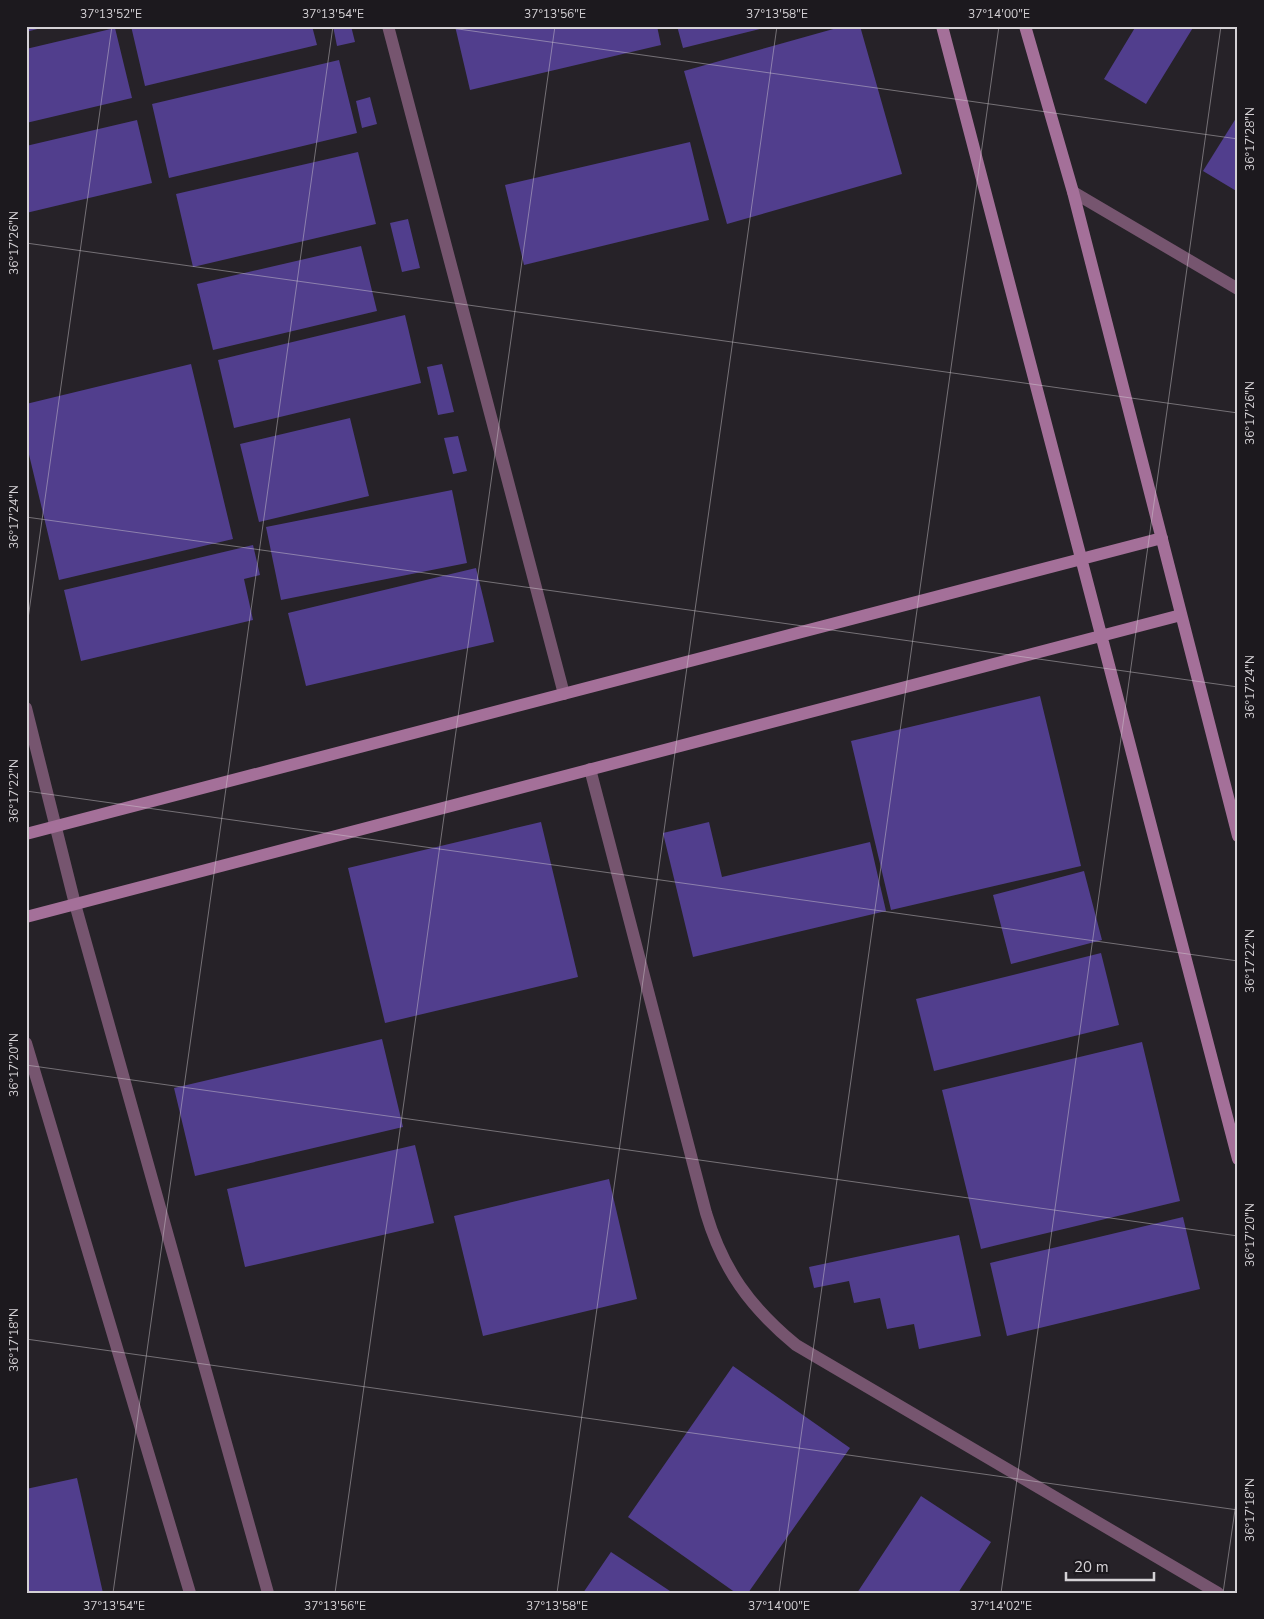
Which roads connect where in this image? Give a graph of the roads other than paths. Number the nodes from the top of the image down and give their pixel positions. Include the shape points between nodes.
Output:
1 (388, 26) edge
2 (942, 26) edge
3 (1025, 26) edge
4 (1073, 192) junction
5 (1238, 288) edge
6 (1162, 538) junction
7 (1082, 559) junction
8 (1181, 614) junction
9 (1102, 636) junction
10 (564, 694) junction
11 (26, 708) edge
12 (590, 769) junction
13 (55, 826) junction
14 (26, 834) edge
15 (1238, 836) edge
16 (75, 904) junction
17 (26, 917) edge
18 (26, 1043) edge
19 (1238, 1159) edge
20 (190, 1593) edge
21 (268, 1593) edge
22 (1218, 1593) edge

1 - 10 street
2 - 7 street
3 - 4 street
4 - 5 street
4 - 6 street
6 - 7 street
6 - 8 street
7 - 9 street
7 - 10 street
8 - 9 street
8 - 15 street
9 - 12 street
9 - 19 street
10 - 13 street
11 - 13 street
12 - 16 street
12 - 22 street via 706,1212 725,1264 744,1294 775,1328 796,1345
13 - 14 street
13 - 16 street
16 - 17 street
16 - 21 street
18 - 20 street

